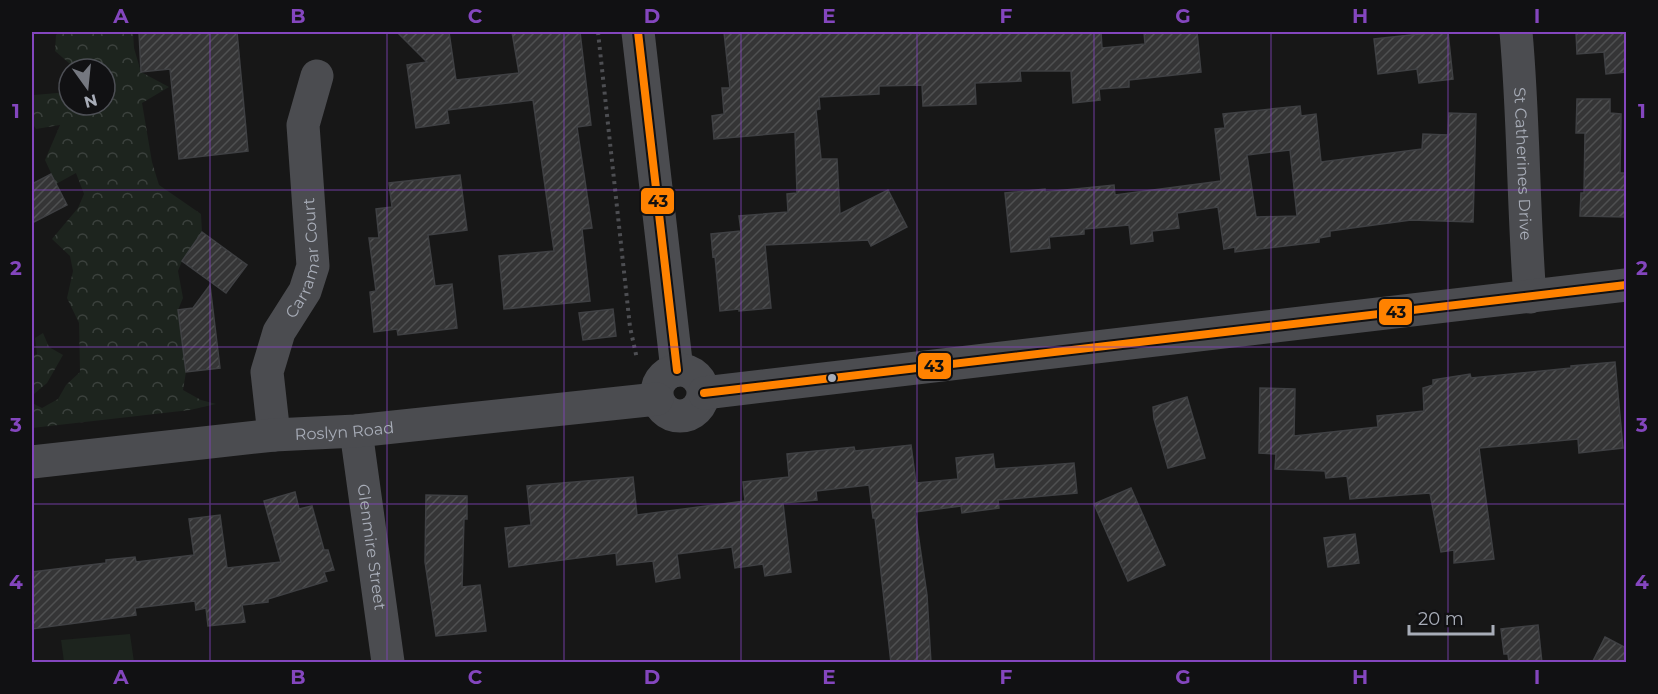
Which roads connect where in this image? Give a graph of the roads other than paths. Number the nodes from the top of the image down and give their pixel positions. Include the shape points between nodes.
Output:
1 (638, 32) edge
2 (1516, 32) edge
3 (317, 76) dead end
4 (1626, 285) edge
5 (1530, 297) junction
6 (677, 370) junction
7 (704, 393) junction
8 (657, 399) junction
9 (356, 431) junction
10 (274, 435) junction
11 (32, 462) edge
12 (388, 663) edge

1 - 6 street
2 - 5 street, St Catherines Drive
3 - 10 street, Carramar Court via 303,125 313,266 305,291 279,332 267,372
4 - 5 street
5 - 7 street
6 - 7 street via 699,378
6 - 8 street via 661,380
7 - 8 street via 699,407 687,416 672,415
8 - 9 street, Roslyn Road
9 - 10 street, Roslyn Road
9 - 12 street, Glenmire Street
10 - 11 street, Roslyn Road

